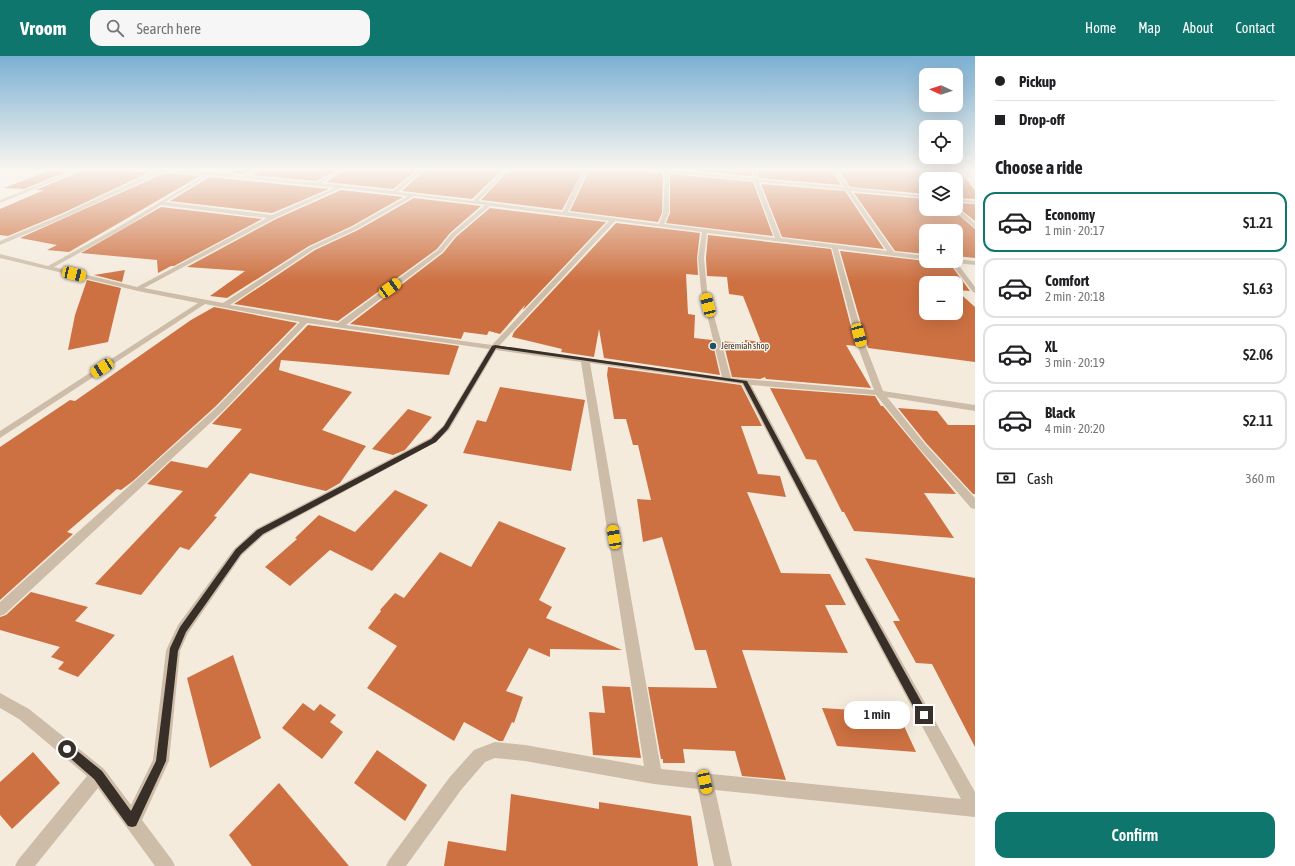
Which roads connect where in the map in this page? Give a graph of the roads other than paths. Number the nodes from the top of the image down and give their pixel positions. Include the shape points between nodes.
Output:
1 (83, 207) edge
2 (154, 207) edge
3 (191, 207) edge
4 (295, 207) edge
5 (392, 207) edge
6 (486, 207) edge
7 (510, 207) edge
8 (568, 207) edge
9 (666, 207) edge
10 (766, 207) edge
11 (861, 207) edge
12 (565, 214) junction
13 (963, 215) edge
14 (273, 217) junction
15 (614, 219) junction
16 (661, 225) junction
17 (975, 226) edge
18 (705, 230) junction
19 (778, 239) junction
20 (0, 244) edge
21 (834, 246) junction
22 (892, 254) junction
23 (0, 256) edge
24 (919, 257) edge
25 (963, 262) edge
26 (975, 263) edge
27 (48, 268) junction
28 (958, 268) edge
29 (138, 289) junction
30 (975, 290) edge
31 (205, 301) junction
32 (225, 305) junction
33 (305, 320) junction
34 (341, 325) junction
35 (495, 346) junction
36 (585, 359) junction
37 (727, 380) junction
38 (745, 382) junction
39 (879, 393) junction
40 (975, 408) edge
41 (0, 435) edge
42 (975, 505) edge
43 (0, 610) edge
44 (0, 700) edge
45 (98, 775) junction
46 (654, 776) junction
47 (705, 782) junction
48 (975, 809) edge
49 (132, 822) junction
50 (24, 866) edge
51 (166, 866) edge
52 (395, 866) edge
53 (723, 866) edge

1 - 20 street
2 - 27 street
3 - 14 street
4 - 14 street
5 - 32 street via 312,248
6 - 34 street via 440,251
7 - 12 street
8 - 12 street
9 - 16 street
10 - 19 street
11 - 22 street
12 - 15 street
13 - 17 street
14 - 29 street
15 - 16 street
15 - 35 street
16 - 18 street
18 - 19 street
18 - 37 street via 702,258 704,290
19 - 21 street
21 - 22 street
21 - 39 street via 862,347
22 - 24 street
23 - 27 street
25 - 26 street
27 - 29 street
28 - 30 street
29 - 31 street
31 - 32 street
31 - 41 street
32 - 33 street
33 - 34 street
33 - 43 street via 220,409
34 - 35 street
35 - 36 street
35 - 49 street via 446,428 433,440 260,532 238,552 183,630 173,651 161,761
36 - 37 street
36 - 46 street
37 - 38 street
38 - 39 street
38 - 48 street
39 - 40 street
39 - 42 street
44 - 45 street via 24,714
45 - 49 street
45 - 50 street
46 - 47 street
46 - 52 street via 495,750 480,756 455,784
47 - 48 street
47 - 53 street
49 - 51 street

